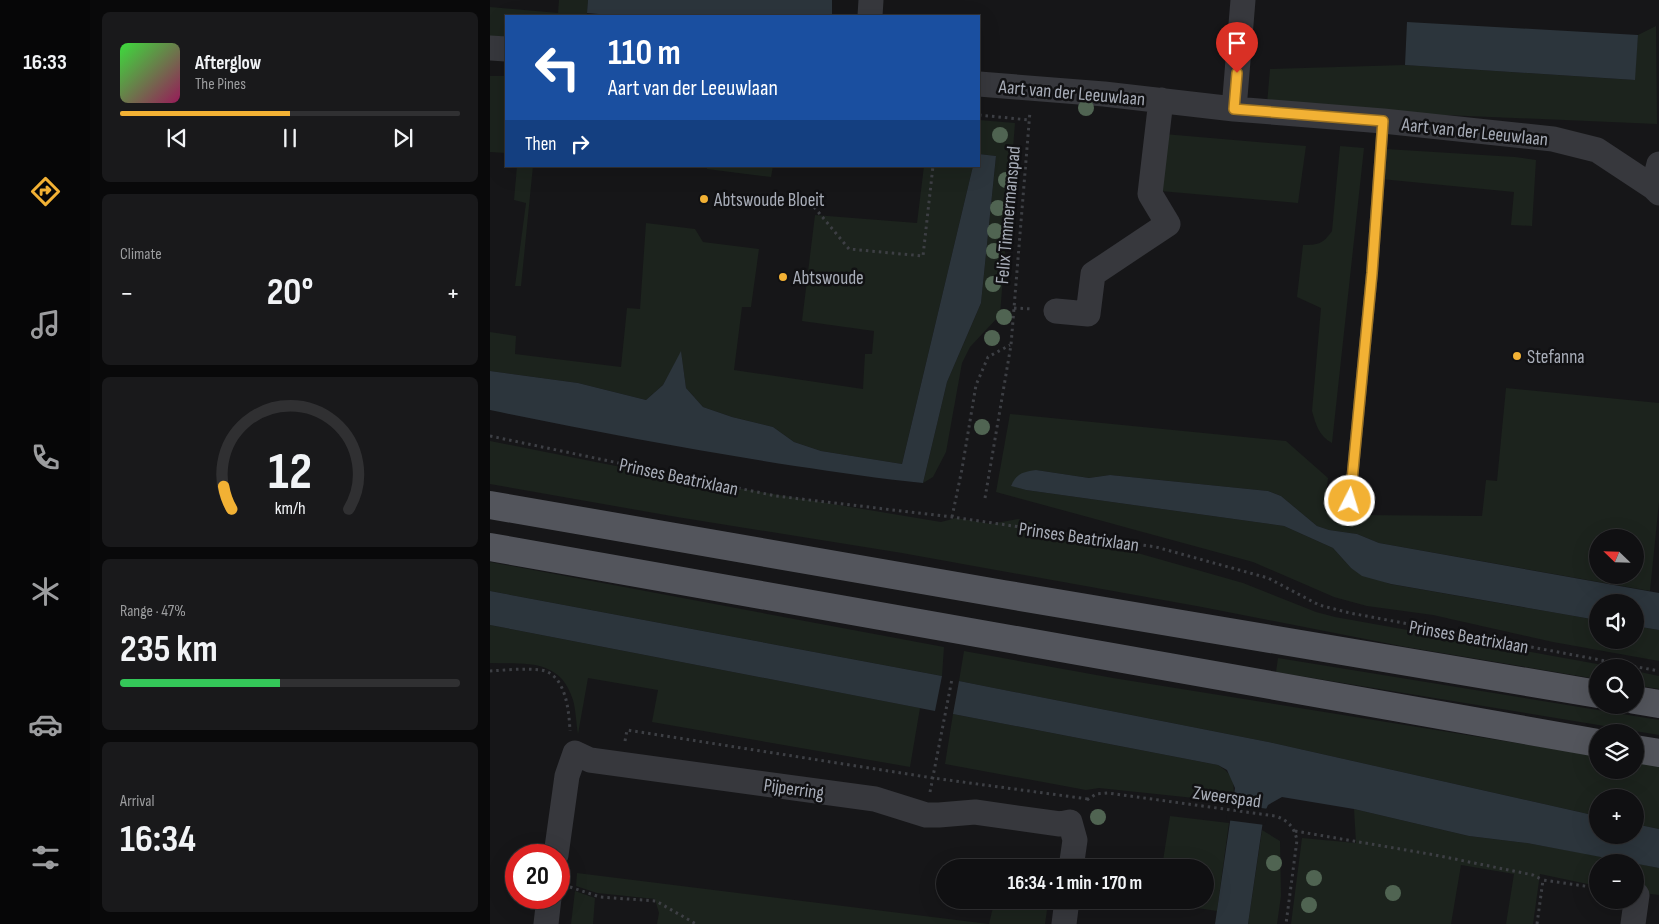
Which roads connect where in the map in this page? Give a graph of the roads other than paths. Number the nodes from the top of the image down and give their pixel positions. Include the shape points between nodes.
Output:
1 (870, 0) edge
2 (1243, 0) edge
3 (870, 15) edge
4 (490, 48) edge
5 (505, 49) edge
6 (980, 84) edge
7 (1161, 100) junction
8 (1234, 109) junction
9 (1383, 121) junction
10 (1657, 181) edge
11 (1056, 311) dead end
12 (1350, 501) dead end
13 (490, 506) edge
14 (490, 546) edge
15 (1589, 692) edge
16 (1644, 702) edge
17 (1659, 704) edge
18 (1589, 741) edge
19 (1644, 750) edge
20 (1659, 753) edge
21 (558, 844) edge
22 (1072, 859) edge
23 (552, 909) edge
24 (1066, 909) edge
25 (1635, 909) edge
26 (546, 924) edge
27 (1064, 924) edge
28 (1633, 924) edge

1 - 3 street
2 - 8 street
4 - 5 street
6 - 7 street, Aart van der Leeuwlaan
7 - 8 street, Aart van der Leeuwlaan
7 - 11 street via 1150,194 1168,224 1093,274 1088,314
8 - 9 street, Aart van der Leeuwlaan
9 - 10 street, Aart van der Leeuwlaan via 1553,139 1597,150
9 - 12 lane
13 - 15 main road, Prinses Beatrixlaan
14 - 18 main road
16 - 17 main road
19 - 20 main road
21 - 22 street, Pijperring via 567,776 575,753 590,760 875,799 926,814 975,812 1060,824 1070,822 1075,840
23 - 26 street
24 - 27 street
25 - 28 street

